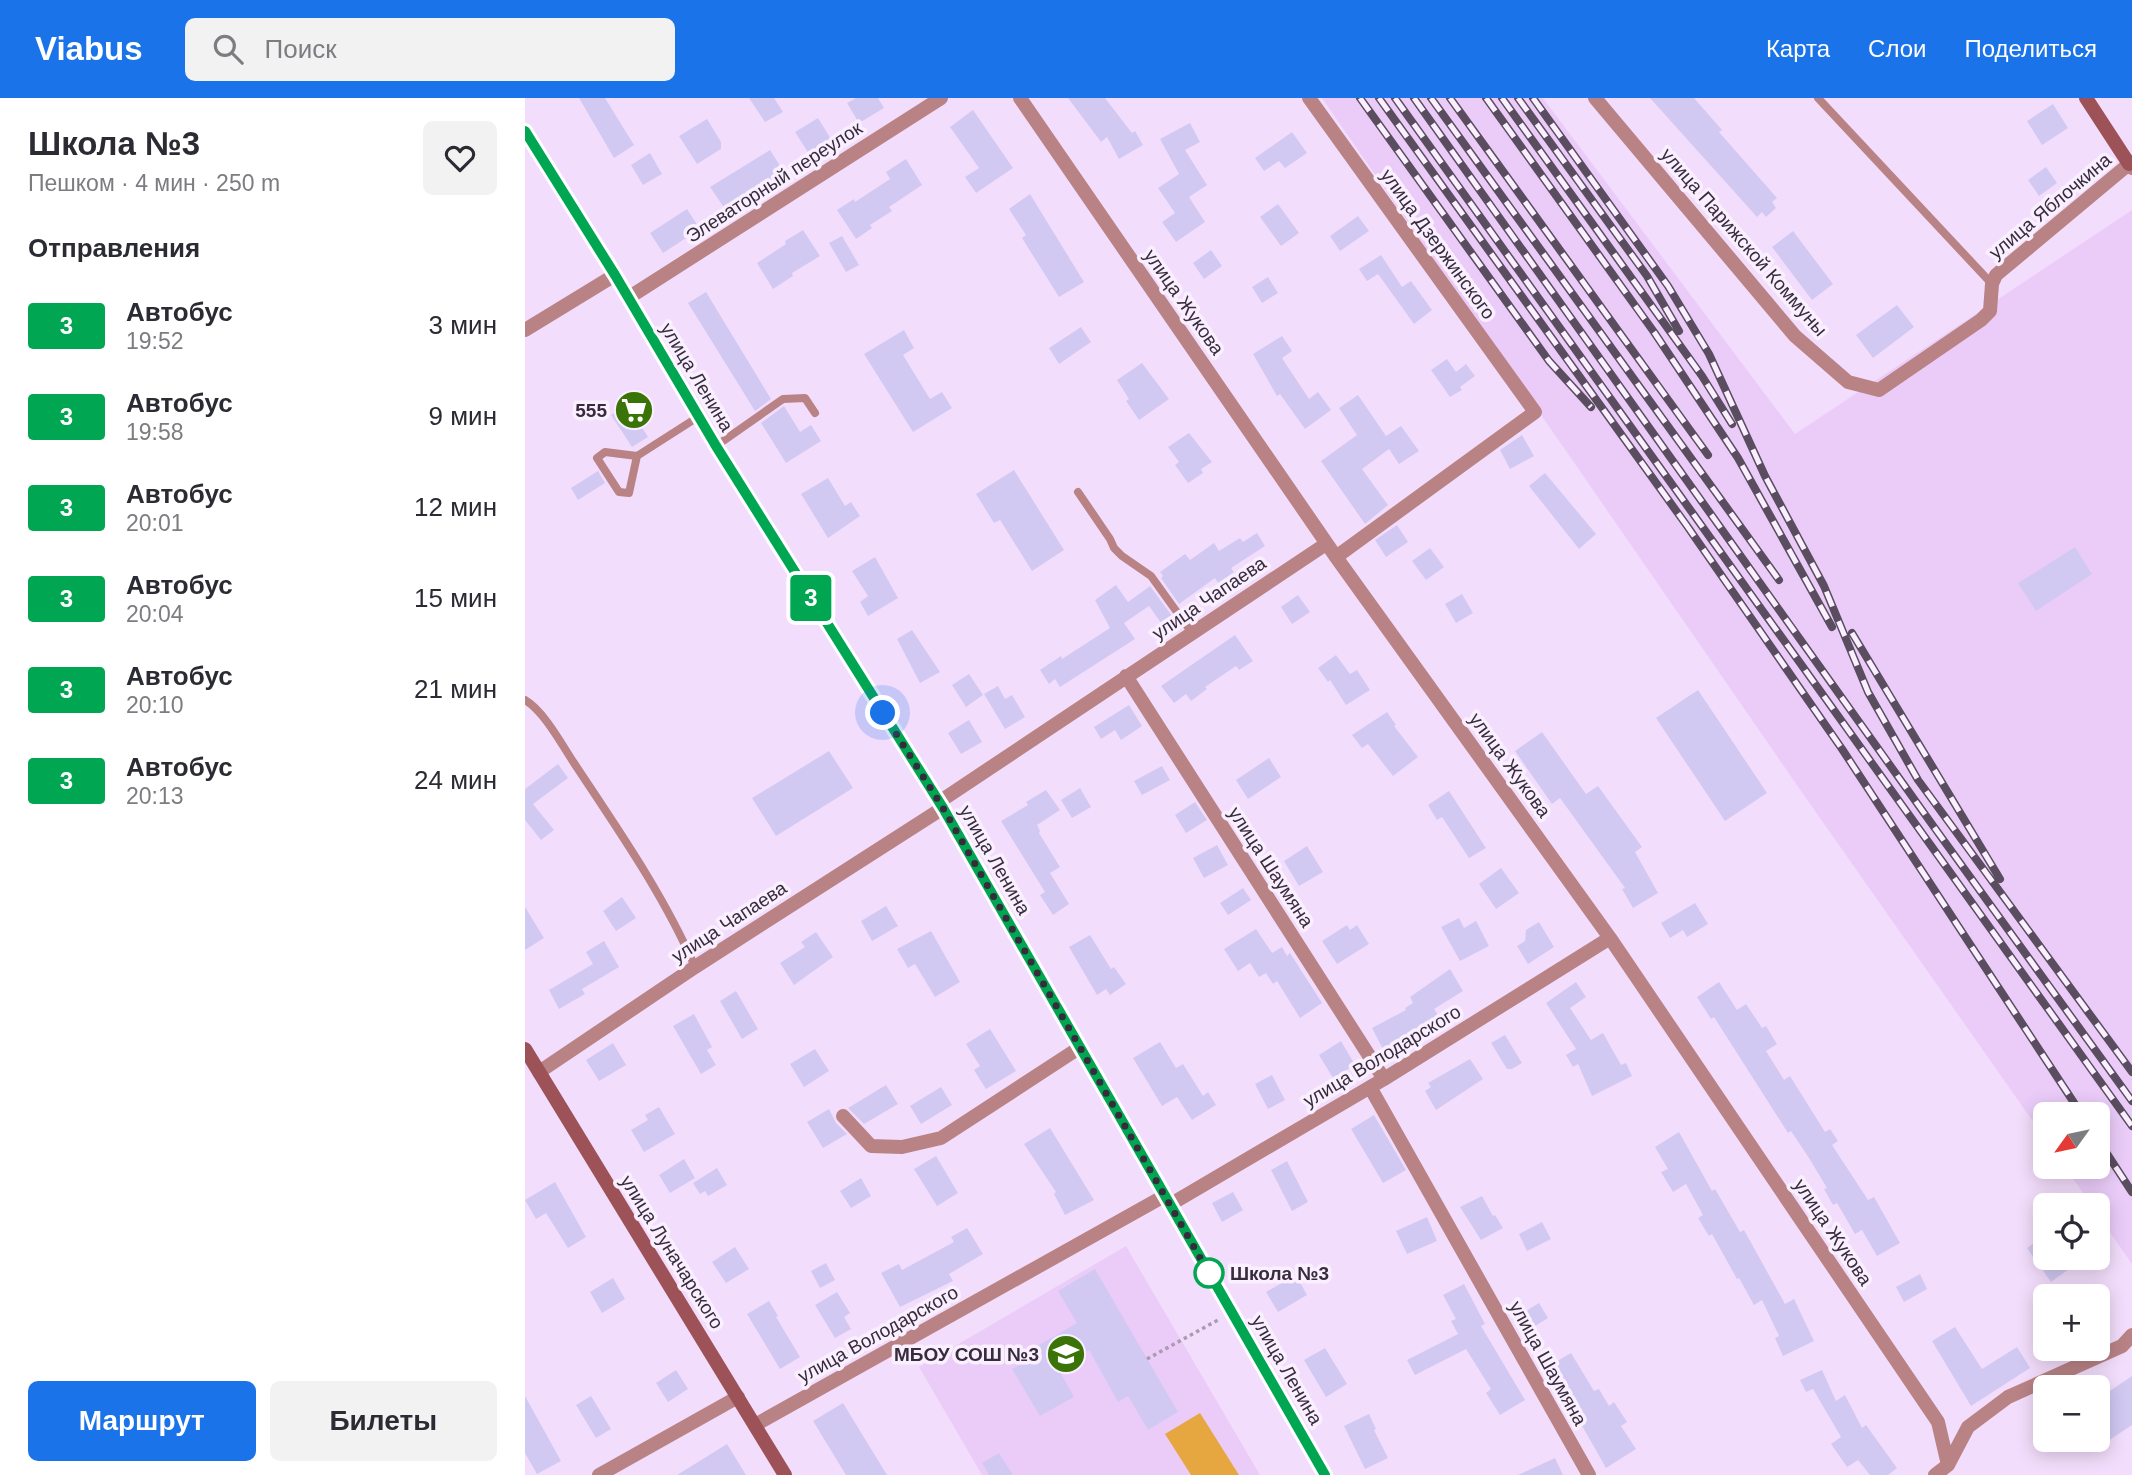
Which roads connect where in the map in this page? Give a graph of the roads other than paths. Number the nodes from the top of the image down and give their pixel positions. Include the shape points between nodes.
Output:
1 (941, 98) edge
2 (1020, 98) edge
3 (1309, 98) edge
4 (1595, 98) edge
5 (1818, 98) edge
6 (2086, 98) edge
7 (525, 131) edge
8 (2131, 165) edge
9 (615, 275) junction
10 (1992, 284) junction
11 (628, 298) junction
12 (525, 330) edge
13 (1879, 390) joint
14 (815, 413) dead end
15 (698, 416) junction
16 (716, 446) junction
17 (637, 456) junction
18 (1078, 492) dead end
19 (1327, 544) junction
20 (1336, 557) junction
21 (1192, 633) junction
22 (1126, 677) junction
23 (525, 700) edge
24 (941, 805) junction
25 (1610, 938) junction
26 (695, 967) junction
27 (1079, 1048) junction
28 (530, 1063) edge
29 (1384, 1079) junction
30 (1370, 1087) junction
31 (843, 1116) dead end
32 (1169, 1199) junction
33 (2132, 1335) edge
34 (738, 1397) junction
35 (755, 1425) junction
36 (1952, 1470) edge
37 (599, 1475) edge
38 (785, 1475) edge
39 (1325, 1475) edge
40 (1589, 1475) edge
41 (1935, 1475) edge

1 - 11 street, Элеваторный переулок
2 - 19 street, улица Жукова
3 - 20 street, улица Дзержинского via 1535,412
4 - 13 street, улица Парижской Коммуны via 1795,336 1848,382
5 - 10 lane
6 - 8 main road
7 - 9 main road, улица Ленина
8 - 10 street, улица Яблочкина via 1996,275
9 - 11 main road, улица Ленина
9 - 12 street
10 - 13 street, улица Яблочкина via 1990,311 1981,320
11 - 15 main road, улица Ленина
14 - 16 lane via 806,398 783,399
15 - 16 main road, улица Ленина
15 - 17 lane
16 - 24 main road, улица Ленина
17 - 17 lane via 605,453 597,458 619,492 629,493
18 - 21 lane via 1114,548 1151,576
19 - 20 street, улица Жукова
19 - 21 street, улица Чапаева
20 - 25 street, улица Жукова
21 - 22 street, улица Чапаева
22 - 24 street, улица Чапаева
22 - 29 street, улица Шаумяна
23 - 26 lane via 555,734 610,818 669,914
24 - 26 street, улица Чапаева
24 - 27 main road, улица Ленина
25 - 29 street, улица Володарского
25 - 36 street, улица Жукова via 1938,1422
26 - 28 street, улица Чапаева
27 - 31 street via 941,1138 902,1147 871,1146
27 - 32 main road, улица Ленина
28 - 34 main road, улица Луначарского
29 - 30 street, улица Володарского
30 - 32 street, улица Володарского
30 - 40 street, улица Шаумяна
32 - 35 street, улица Володарского
32 - 39 main road, улица Ленина
33 - 36 street via 2122,1346 2008,1397 1968,1427
34 - 35 main road, улица Луначарского
34 - 37 street
35 - 38 main road, улица Луначарского
36 - 41 street

